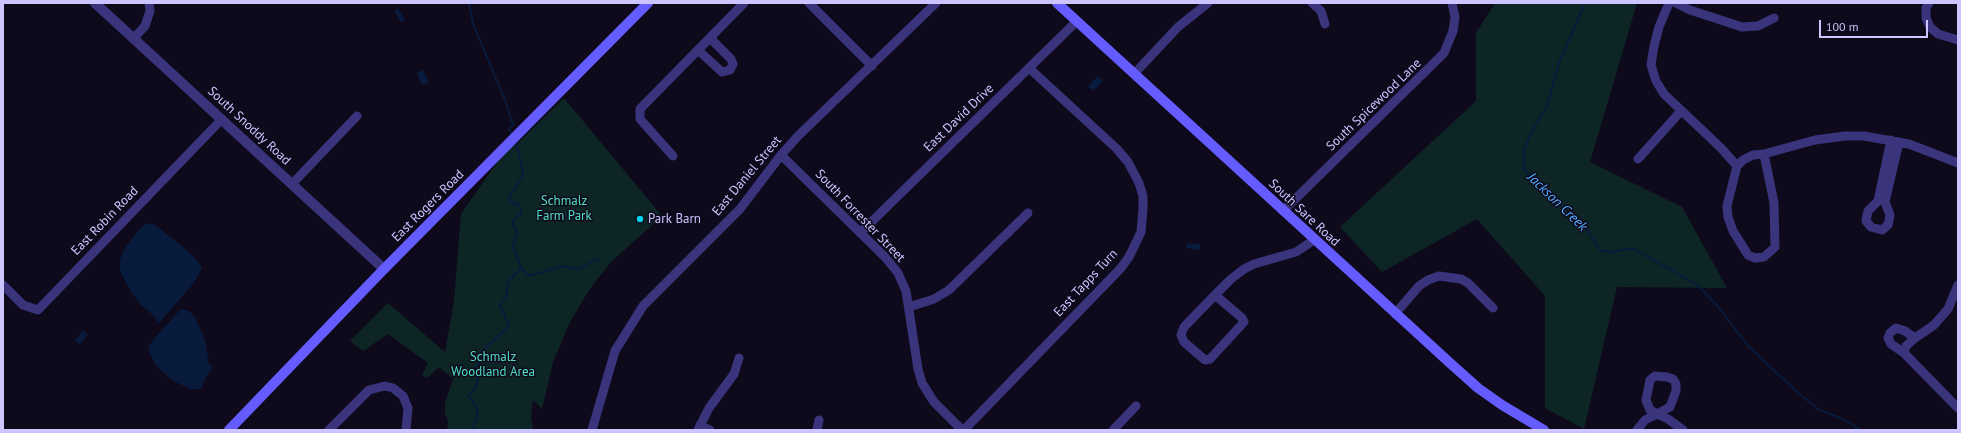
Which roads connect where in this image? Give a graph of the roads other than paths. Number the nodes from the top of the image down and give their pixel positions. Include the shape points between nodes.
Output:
1 (95, 3) edge
2 (149, 3) edge
3 (648, 3) edge
4 (744, 3) edge
5 (809, 3) edge
6 (936, 3) edge
7 (1057, 3) edge
8 (1208, 3) edge
9 (1312, 3) edge
10 (1452, 3) edge
11 (1669, 3) edge
12 (1676, 3) edge
13 (1929, 3) edge
14 (1774, 18) dead end
15 (1076, 22) junction
16 (1325, 24) dead end
17 (134, 38) junction
18 (710, 38) junction
19 (1958, 40) edge
20 (698, 50) junction
21 (872, 66) junction
22 (1028, 68) junction
23 (1134, 74) junction
24 (1681, 111) junction
25 (357, 116) dead end
26 (222, 119) junction
27 (1895, 141) junction
28 (1764, 154) junction
29 (781, 155) junction
30 (673, 156) dead end
31 (1638, 159) dead end
32 (1740, 163) junction
33 (1958, 163) edge
34 (1886, 183) junction
35 (292, 184) junction
36 (1875, 205) junction
37 (1886, 207) junction
38 (1283, 211) junction
39 (1028, 213) dead end
40 (860, 232) junction
41 (1314, 240) junction
42 (384, 269) junction
43 (3, 285) edge
44 (1958, 286) edge
45 (1215, 295) junction
46 (909, 307) junction
47 (1493, 308) dead end
48 (1395, 314) junction
49 (1915, 338) junction
50 (1904, 353) junction
51 (739, 358) dead end
52 (1136, 406) dead end
53 (1958, 408) edge
54 (819, 420) dead end
55 (234, 428) edge
56 (699, 428) edge
57 (330, 430) edge
58 (406, 430) edge
59 (592, 430) edge
60 (710, 430) edge
61 (817, 430) edge
62 (964, 430) edge
63 (1113, 430) edge
64 (1544, 430) edge
65 (1637, 430) edge
66 (1683, 430) edge

1 - 17 street, South Snoddy Road
2 - 17 street via 150,11 145,26
3 - 42 main road, East Rogers Road
4 - 18 street
5 - 21 street
6 - 21 street, East Daniel Street
7 - 15 main road, South Sare Road
8 - 23 street via 1178,27
9 - 16 street via 1321,11
10 - 38 street, South Spicewood Lane via 1453,31 1444,53
11 - 24 street via 1659,26 1651,65 1664,94
12 - 14 street via 1742,27 1758,26
13 - 19 street via 1926,18 1930,27 1938,34
15 - 22 street, East David Drive
15 - 23 main road, South Sare Road
17 - 26 street, South Snoddy Road
18 - 20 street
18 - 20 street via 731,59 733,64 730,70 722,72
20 - 30 street via 640,110 640,119
21 - 29 street, East Daniel Street
22 - 40 street, East David Drive
22 - 62 street, East Tapps Turn via 1128,162 1143,196 1141,232 1121,268
23 - 38 main road, South Sare Road
24 - 31 street
24 - 32 street
25 - 35 street
26 - 35 street, South Snoddy Road
26 - 43 street, East Robin Road via 38,310 23,305
27 - 28 street via 1845,136 1815,140
27 - 33 street
27 - 34 street
28 - 32 street via 1753,155
28 - 32 street via 1773,196 1776,231 1774,247 1764,257 1755,258 1748,255 1730,225 1727,206
29 - 40 street, South Forrester Street
29 - 59 street, East Daniel Street via 740,209 654,293 632,321 615,351
34 - 36 street
34 - 37 street
35 - 42 street, South Snoddy Road
36 - 37 street
36 - 37 street via 1868,211 1866,221 1872,227 1882,230 1888,225 1890,215
38 - 41 main road, South Sare Road
39 - 46 street via 949,290 929,301
40 - 46 street, South Forrester Street via 898,273 906,291
41 - 45 street via 1296,252 1244,269
41 - 48 main road, South Sare Road
42 - 55 main road, East Rogers Road
44 - 49 street via 1948,309 1934,325
45 - 45 street via 1184,327 1181,335 1184,342 1205,360 1210,359 1244,322
46 - 62 street, South Forrester Street via 922,382 934,402
47 - 48 street via 1468,283 1460,279 1438,276 1419,286
48 - 64 main road, South Sare Road via 1478,388
49 - 50 street via 1906,346
49 - 50 street via 1896,328 1890,333 1890,344
50 - 53 street
51 - 56 street via 734,374 714,401
52 - 63 street
54 - 61 street
56 - 60 street
57 - 58 street via 369,390 385,386 404,396 408,408
65 - 66 street via 1645,420 1657,414 1668,418

